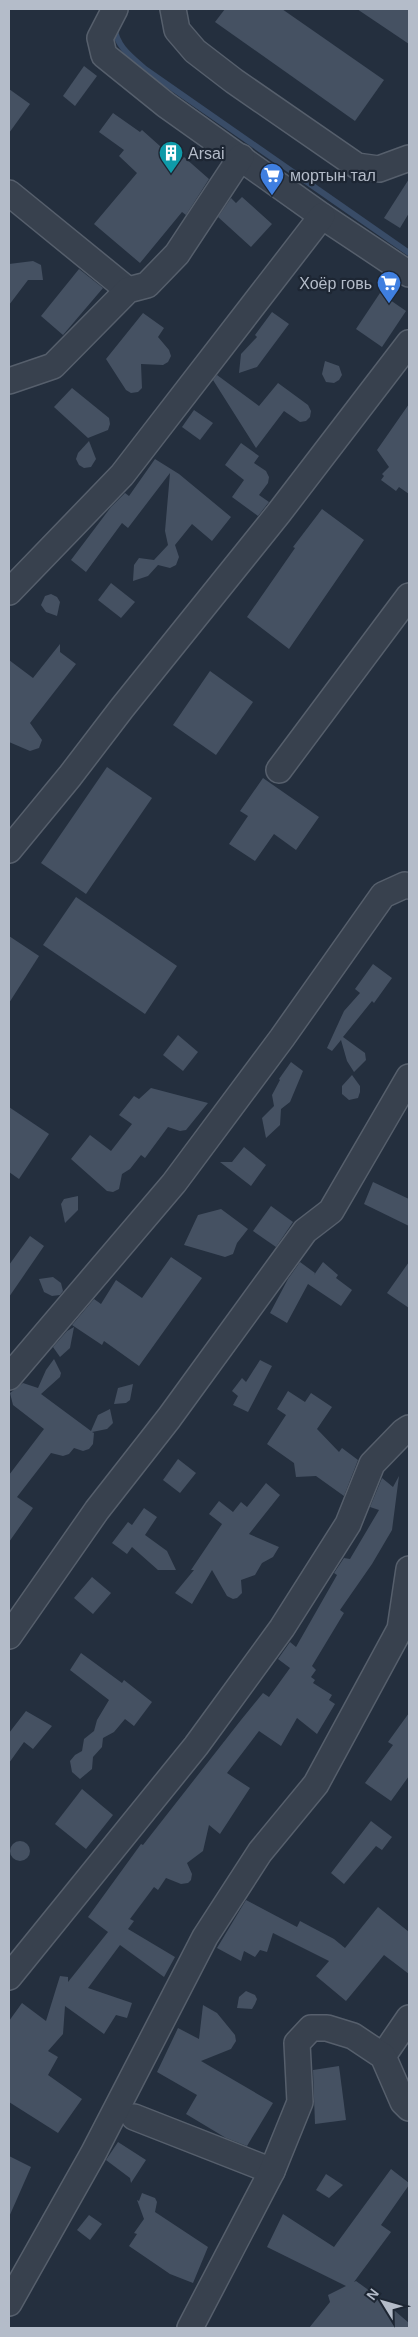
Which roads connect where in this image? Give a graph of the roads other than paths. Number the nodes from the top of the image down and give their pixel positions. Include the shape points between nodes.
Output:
1 (115, 9) edge
2 (173, 9) edge
3 (241, 157) junction
4 (409, 158) edge
5 (9, 193) edge
6 (322, 216) junction
7 (409, 274) edge
8 (128, 290) junction
9 (409, 343) edge
10 (9, 381) edge
11 (9, 592) edge
12 (409, 596) edge
13 (278, 770) dead end
14 (9, 850) edge
15 (409, 886) edge
16 (409, 1077) edge
17 (9, 1377) edge
18 (409, 1428) edge
19 (409, 1569) edge
20 (9, 1636) edge
21 (9, 1977) edge
22 (409, 2018) edge
23 (383, 2056) junction
24 (409, 2108) edge
25 (134, 2117) dead end
26 (272, 2171) junction
27 (9, 2303) edge
28 (190, 2328) edge

1 - 3 street via 100,38 104,55 166,105
2 - 4 street via 177,30 195,51 234,82 357,166 379,169
3 - 6 street
3 - 8 street via 177,254 147,285
5 - 8 street
6 - 7 street
6 - 11 street via 122,475
8 - 10 street via 53,366
9 - 14 street via 278,514
12 - 13 street
15 - 17 street via 383,896 174,1183
16 - 20 street via 331,1211 305,1231 169,1418 97,1510
18 - 21 street via 372,1464 348,1524 271,1644 196,1746
19 - 27 street via 400,1629 316,1784 260,1852 205,1937 93,2154
22 - 23 street
23 - 24 street via 403,2102
23 - 26 street via 352,2036 327,2028 311,2028 306,2033 297,2043 300,2102
25 - 26 street
26 - 28 street

